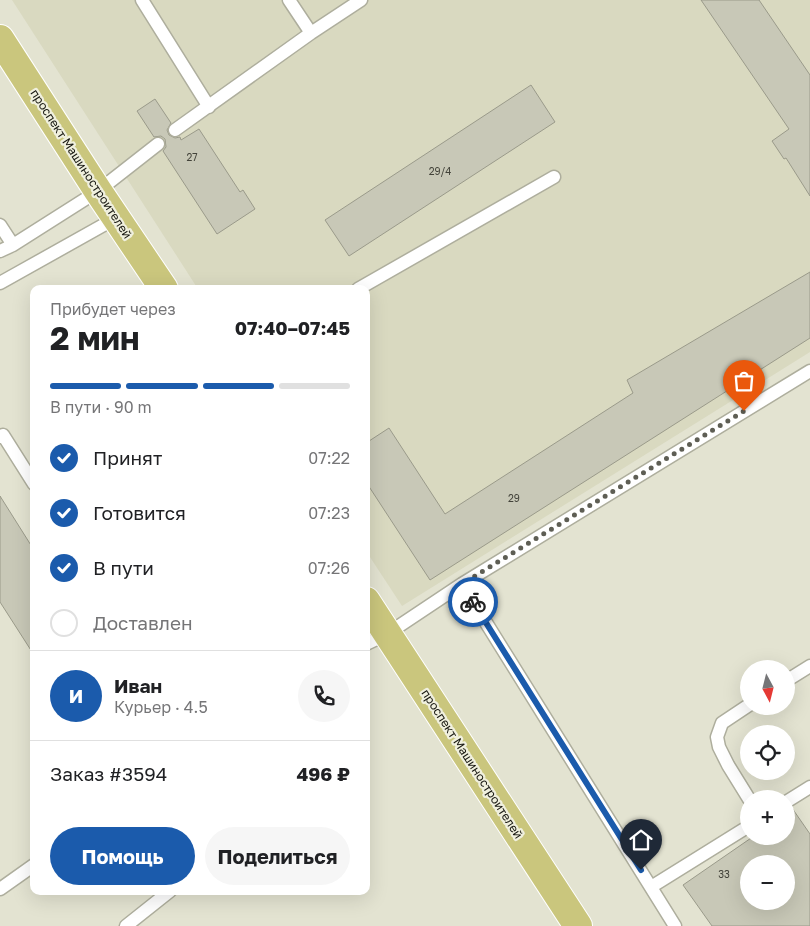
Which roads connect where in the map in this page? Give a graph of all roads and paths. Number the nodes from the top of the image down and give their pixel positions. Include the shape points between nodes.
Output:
1 (142, 0) edge
2 (290, 0) edge
3 (361, 0) edge
4 (311, 34) junction
5 (0, 39) edge
6 (210, 108) junction
7 (175, 130) dead end
8 (158, 144) dead end
9 (554, 177) dead end
10 (98, 191) junction
11 (116, 218) junction
12 (0, 225) edge
13 (12, 245) junction
14 (0, 251) edge
15 (0, 283) edge
16 (161, 285) edge
17 (365, 285) edge
18 (810, 371) edge
19 (0, 437) edge
20 (30, 478) edge
21 (462, 584) junction
22 (370, 615) edge
23 (377, 639) edge
24 (810, 666) edge
25 (795, 675) edge
26 (740, 711) edge
27 (810, 787) edge
28 (743, 790) edge
29 (795, 796) edge
30 (740, 832) edge
31 (30, 868) edge
32 (651, 887) junction
33 (0, 889) edge
34 (165, 895) edge
35 (126, 926) edge
36 (578, 926) edge
37 (675, 926) edge

1 - 6 lane
2 - 4 lane
3 - 4 lane
4 - 6 lane
5 - 10 main road, проспект Машиностроителей
6 - 7 lane
8 - 10 lane
9 - 17 lane
10 - 11 main road, проспект Машиностроителей
10 - 13 lane
11 - 15 lane
11 - 16 main road, проспект Машиностроителей
12 - 13 lane
13 - 14 lane
18 - 21 lane
19 - 20 lane via 3,435
21 - 23 lane
21 - 32 lane
22 - 23 main road, проспект Машиностроителей
23 - 36 main road, проспект Машиностроителей
24 - 25 lane
26 - 28 lane via 722,723 717,737 719,747
27 - 29 lane
30 - 32 lane
31 - 33 lane
32 - 37 lane
34 - 35 lane

